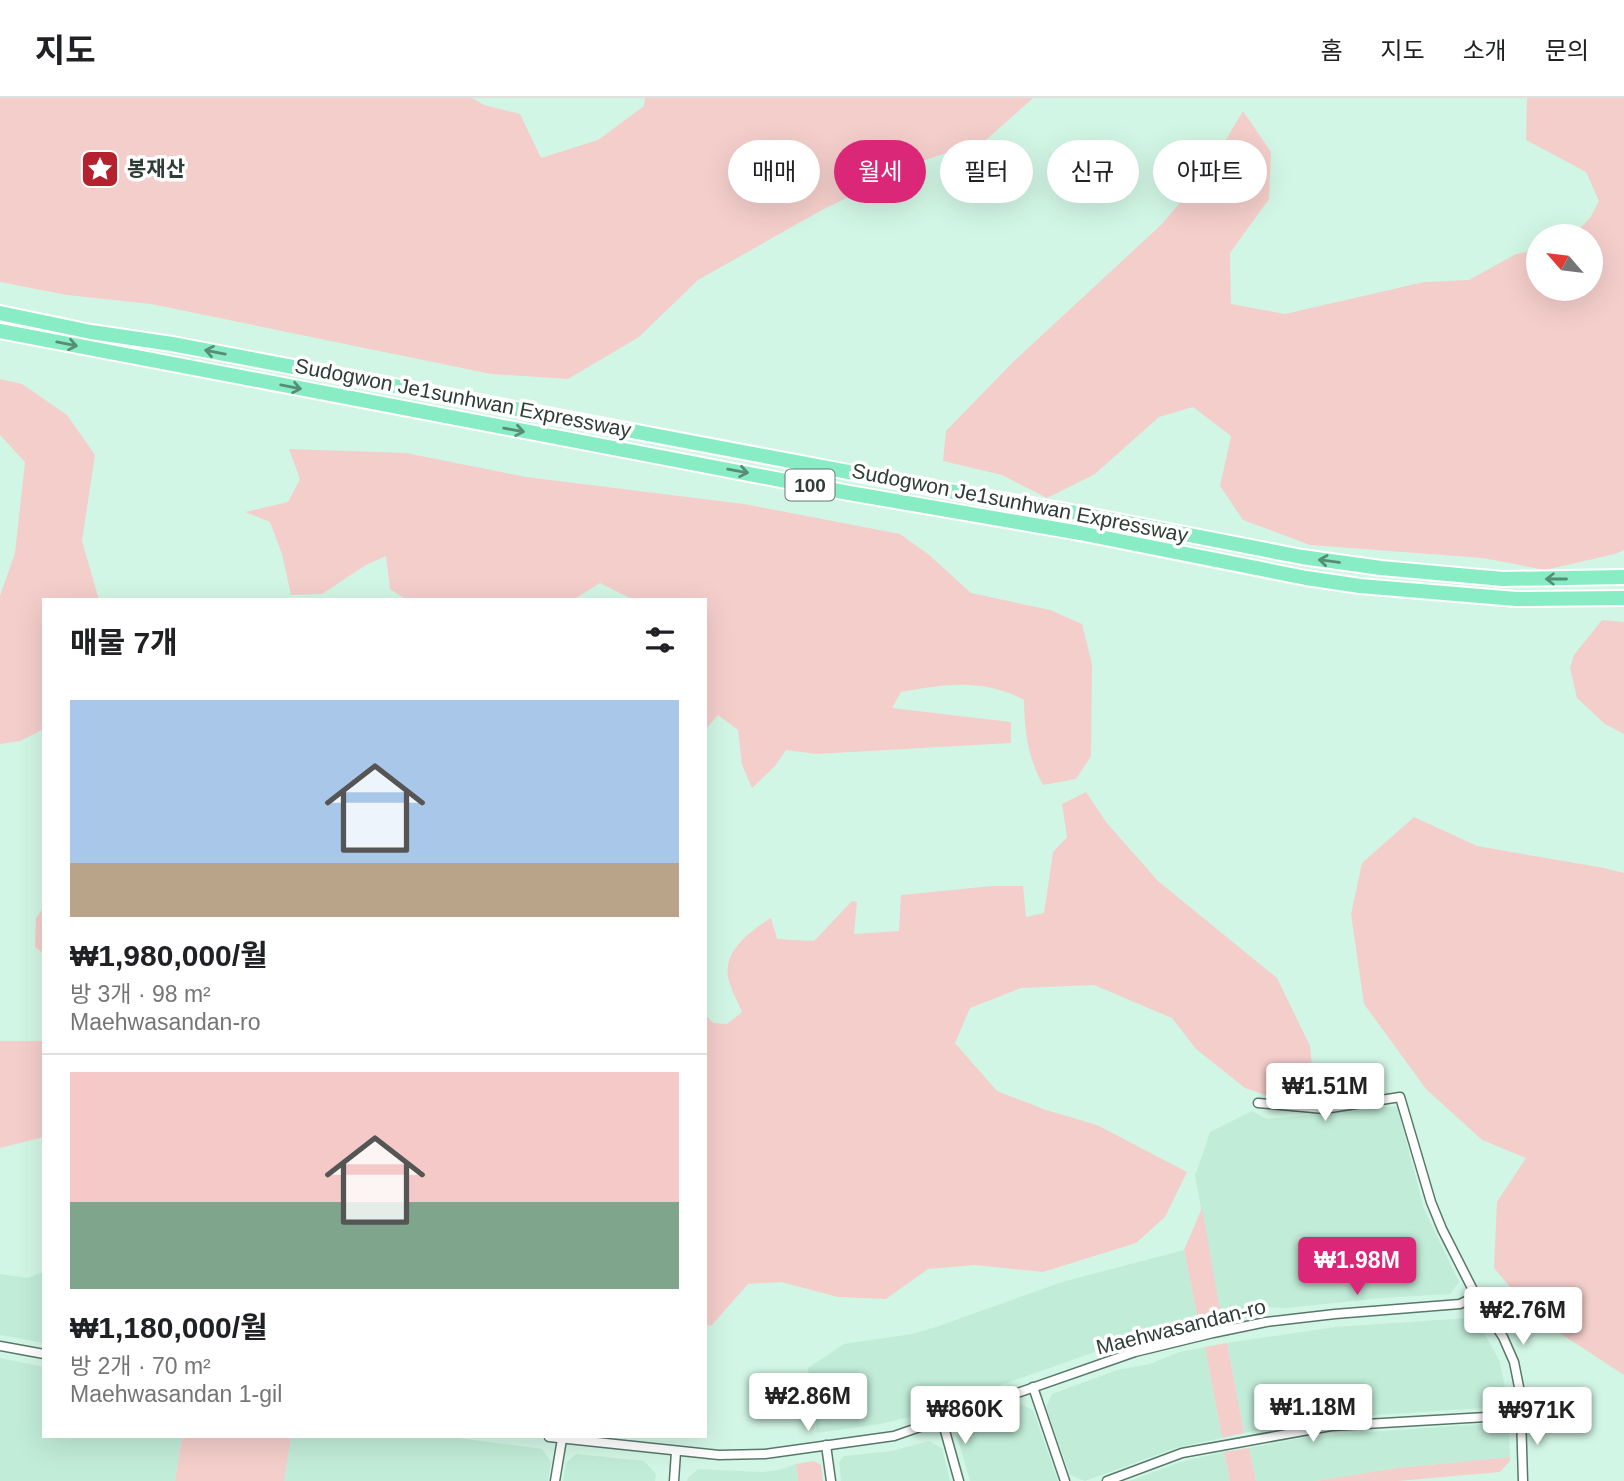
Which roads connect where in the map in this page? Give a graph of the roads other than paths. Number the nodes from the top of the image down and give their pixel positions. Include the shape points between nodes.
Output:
1 (0, 313) edge
2 (0, 331) edge
3 (1624, 577) edge
4 (1624, 598) edge
5 (1258, 1103) dead end
6 (1476, 1296) junction
7 (0, 1346) edge
8 (42, 1354) edge
9 (1033, 1387) junction
10 (1521, 1415) junction
11 (942, 1420) junction
12 (562, 1438) joint
13 (826, 1445) junction
14 (676, 1452) junction
15 (555, 1481) edge
16 (674, 1481) edge
17 (831, 1481) edge
18 (959, 1481) edge
19 (1065, 1481) edge
20 (1107, 1481) edge
21 (1523, 1481) edge

3 -> 1 highway, Sudogwon Je1sunhwan Expressway / 100 via 1503,579 1302,558
2 -> 4 highway, Sudogwon Je1sunhwan Expressway / 100 via 1306,578 1516,599
5 - 6 street via 1324,1109 1400,1097 1431,1202
6 - 9 street, Maehwasandan-ro via 1460,1304 1266,1322 1135,1352
6 - 10 street via 1514,1362
7 - 8 street
9 - 11 street, Maehwasandan-ro
9 - 19 street
10 - 20 street via 1331,1426 1182,1453
10 - 21 street
11 - 13 street, Maehwasandan-ro via 894,1436
11 - 18 street
12 - 14 street, Maehwasandan-ro
12 - 15 street
13 - 14 street, Maehwasandan-ro via 765,1454
13 - 17 street
14 - 16 street

